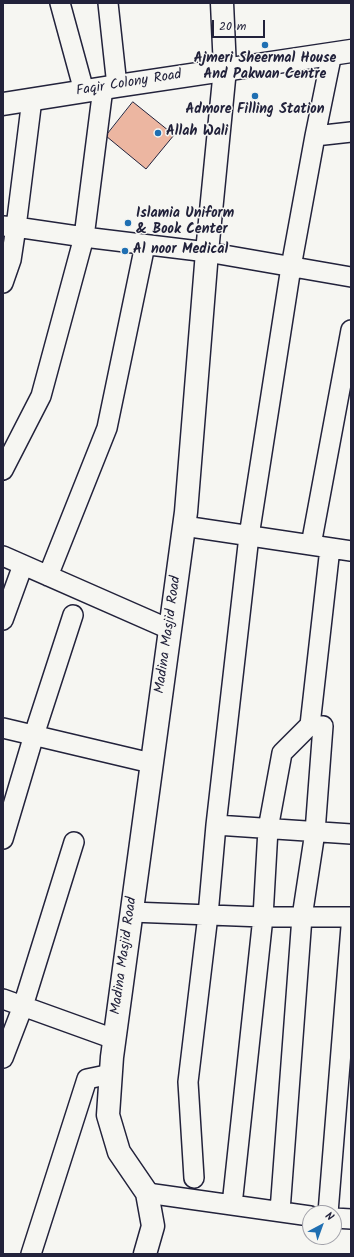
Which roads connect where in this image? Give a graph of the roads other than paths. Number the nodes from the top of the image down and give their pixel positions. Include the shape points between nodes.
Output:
1 (60, 3) edge
2 (108, 3) edge
3 (222, 3) edge
4 (342, 52) edge
5 (225, 69) junction
6 (101, 88) junction
7 (32, 99) junction
8 (3, 104) edge
9 (351, 132) edge
10 (315, 136) junction
11 (10, 226) edge
12 (84, 237) junction
13 (145, 245) junction
14 (207, 252) junction
15 (291, 267) junction
16 (351, 277) edge
17 (3, 283) edge
18 (351, 330) edge
19 (3, 470) edge
20 (184, 526) junction
21 (249, 536) junction
22 (311, 545) junction
23 (330, 548) junction
24 (351, 551) edge
25 (3, 556) edge
26 (23, 565) junction
27 (48, 576) junction
28 (73, 615) dead end
29 (3, 620) edge
30 (170, 629) junction
31 (310, 725) junction
32 (3, 728) edge
33 (34, 735) junction
34 (151, 763) junction
35 (216, 825) junction
36 (268, 829) junction
37 (315, 832) junction
38 (351, 834) edge
39 (3, 839) edge
40 (74, 842) dead end
41 (131, 912) junction
42 (208, 915) junction
43 (263, 917) junction
44 (302, 917) junction
45 (351, 917) edge
46 (351, 927) edge
47 (3, 999) edge
48 (23, 1006) junction
49 (114, 1039) junction
50 (3, 1058) edge
51 (111, 1074) junction
52 (194, 1178) dead end
53 (147, 1193) junction
54 (232, 1205) junction
55 (329, 1205) edge
56 (280, 1211) junction
57 (302, 1215) edge
58 (31, 1254) edge
59 (145, 1254) edge

1 - 6 street
2 - 6 street
3 - 5 street, Madina Masjid Road
4 - 5 street, Faqir Colony Road
4 - 10 street
5 - 6 street, Faqir Colony Road
5 - 14 street, Madina Masjid Road
6 - 7 street, Faqir Colony Road
6 - 12 street
7 - 8 street, Faqir Colony Road
7 - 11 street
9 - 10 street
10 - 15 street
11 - 12 street
11 - 17 street via 11,260
12 - 13 street
12 - 19 street via 41,396
13 - 14 street
13 - 27 street via 107,428
14 - 15 street
14 - 20 street, Madina Masjid Road
15 - 16 street
15 - 21 street
18 - 22 street
20 - 21 street
20 - 30 street, Madina Masjid Road
21 - 22 street
21 - 35 street
22 - 23 street
23 - 24 street
23 - 31 street
25 - 26 street
26 - 27 street
26 - 29 street
27 - 30 street
28 - 33 street
30 - 34 street, Madina Masjid Road
31 - 36 street via 282,753
31 - 37 street via 323,726
32 - 33 street
33 - 34 street
33 - 39 street
34 - 41 street, Madina Masjid Road
35 - 36 street
35 - 42 street
36 - 37 street
36 - 43 street
37 - 38 street
37 - 44 street
40 - 48 street
41 - 42 street
41 - 49 street, Madina Masjid Road
42 - 43 street
42 - 52 street via 188,1082
43 - 44 street
43 - 54 street
44 - 45 street
44 - 56 street
46 - 55 street
47 - 48 street
48 - 49 street
48 - 50 street
49 - 51 street, Madina Masjid Road
51 - 53 street, Madina Masjid Road via 108,1114 119,1152
51 - 58 street via 87,1079
53 - 54 street
53 - 59 street, Madina Masjid Road via 153,1226
54 - 56 street
56 - 57 street

